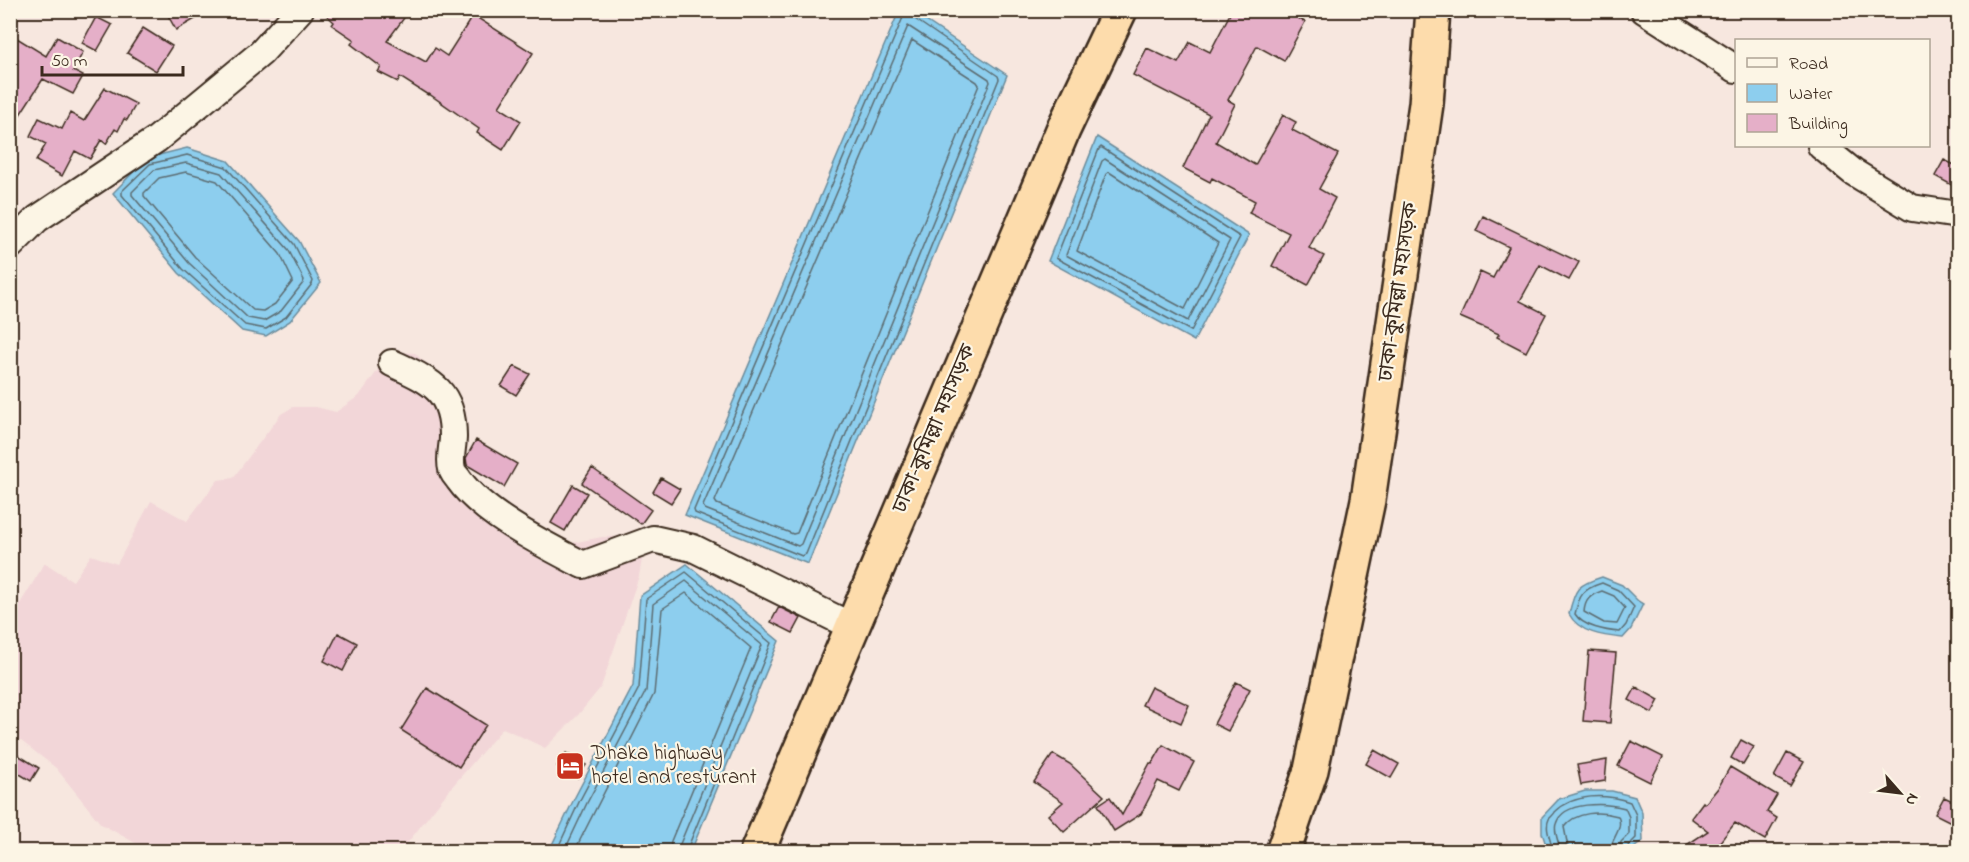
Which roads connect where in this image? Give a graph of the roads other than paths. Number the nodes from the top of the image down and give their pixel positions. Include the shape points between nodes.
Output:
1 (300, 10) edge
2 (1120, 10) edge
3 (1433, 10) edge
4 (1644, 10) edge
5 (1735, 68) edge
6 (1822, 147) edge
7 (1959, 215) edge
8 (10, 246) edge
9 (392, 363) dead end
10 (851, 626) junction
11 (757, 852) edge
12 (1283, 852) edge

1 - 8 street via 261,53 157,139 37,219
2 - 10 highway, ঢাকা–কুমিল্লা মহাসড়ক via 1058,141
3 - 12 highway, ঢাকা–কুমিল্লা মহাসড়ক via 1426,104 1368,500 1311,770
4 - 5 street
6 - 7 street via 1853,172 1912,208
9 - 10 street via 421,376 442,392 451,410 452,469 468,492 526,535 583,565 653,540 693,548
10 - 11 highway, ঢাকা–কুমিল্লা মহাসড়ক

